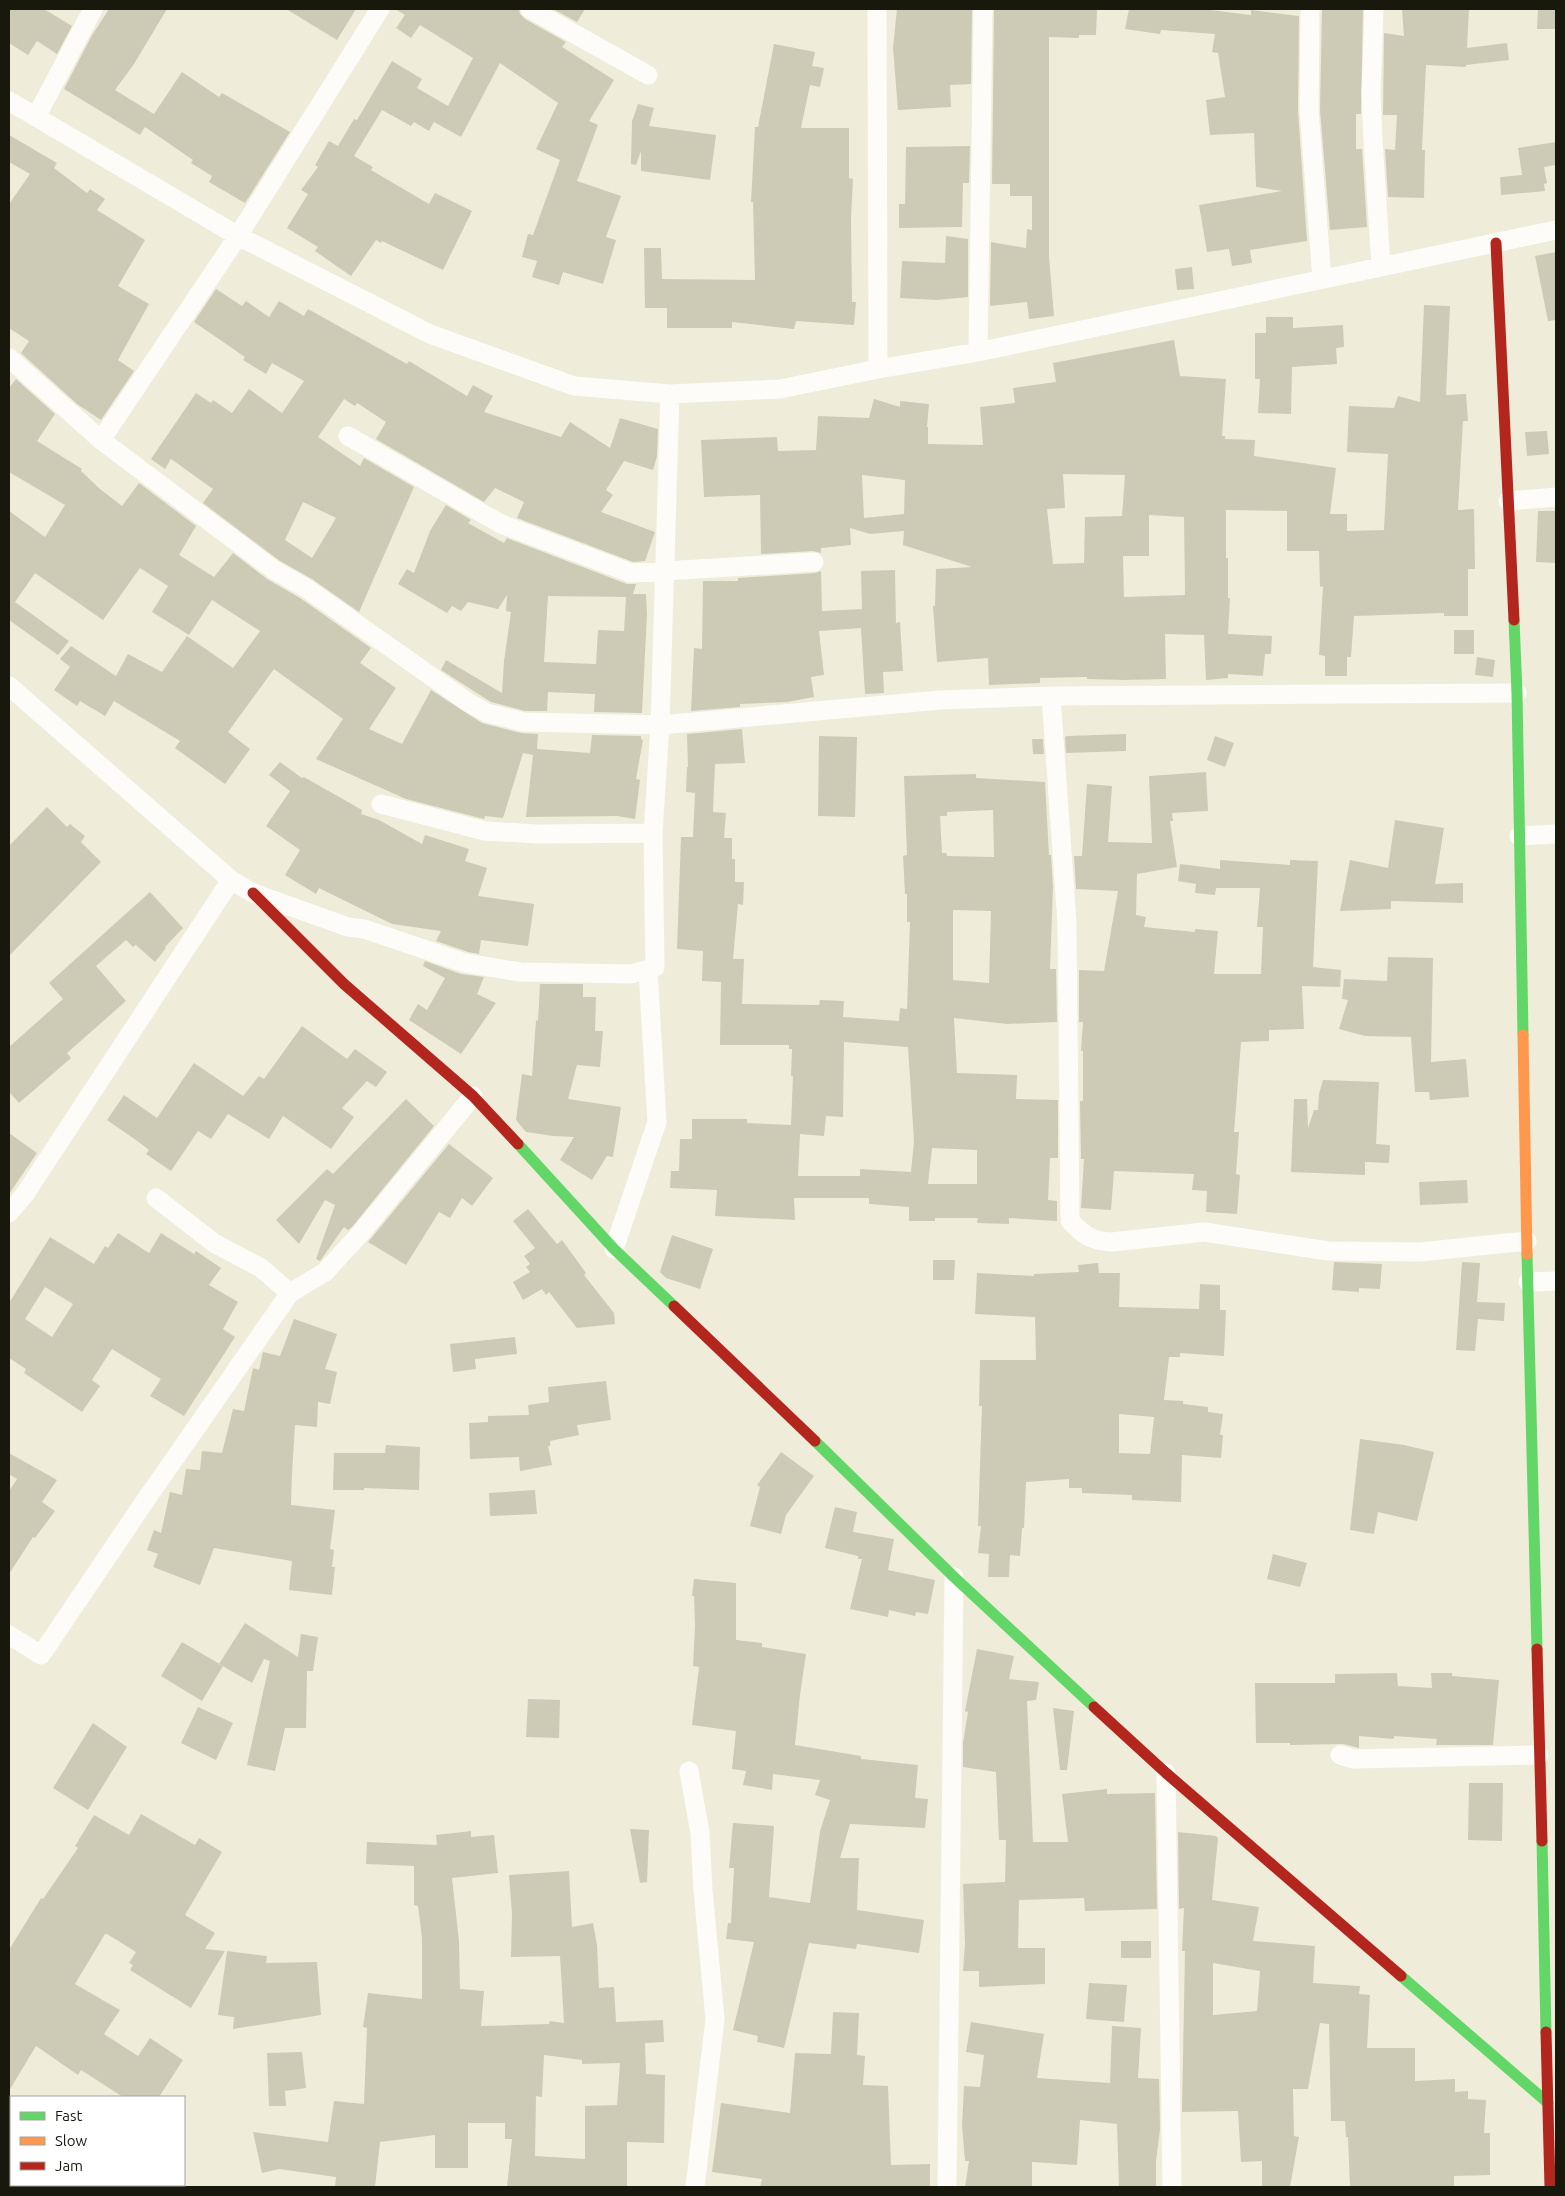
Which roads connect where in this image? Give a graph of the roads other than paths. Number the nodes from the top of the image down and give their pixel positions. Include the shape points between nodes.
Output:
1 (93, 9) edge
2 (380, 9) edge
3 (530, 9) edge
4 (877, 9) edge
5 (983, 9) edge
6 (1310, 9) edge
7 (1374, 9) edge
8 (648, 76) dead end
9 (9, 101) edge
10 (36, 117) junction
11 (1556, 230) edge
12 (238, 236) junction
13 (1496, 243) junction
14 (1381, 266) junction
15 (1322, 279) junction
16 (978, 352) junction
17 (9, 358) edge
18 (878, 369) junction
19 (670, 394) junction
20 (348, 436) dead end
21 (100, 440) junction
22 (1556, 497) edge
23 (1508, 501) junction
24 (814, 562) dead end
25 (664, 573) junction
26 (9, 686) edge
27 (1517, 693) junction
28 (1051, 696) junction
29 (660, 725) junction
30 (381, 804) dead end
31 (654, 833) junction
32 (1556, 834) edge
33 (1519, 836) junction
34 (231, 880) junction
35 (253, 893) junction
36 (648, 971) junction
37 (473, 1096) junction
38 (156, 1198) dead end
39 (9, 1213) edge
40 (1527, 1241) junction
41 (614, 1249) junction
42 (1556, 1281) edge
43 (1528, 1282) junction
44 (290, 1293) junction
45 (954, 1577) junction
46 (9, 1635) edge
47 (1340, 1755) dead end
48 (1539, 1755) junction
49 (689, 1771) dead end
50 (1166, 1773) junction
51 (1548, 2103) junction
52 (695, 2187) edge
53 (947, 2187) edge
54 (1172, 2187) edge
55 (1550, 2187) edge

1 - 10 street
2 - 12 street
3 - 8 street
4 - 18 street
5 - 16 street
6 - 15 street via 1308,110
7 - 14 street via 1372,111
9 - 10 street
10 - 12 street
11 - 13 street
12 - 19 street via 430,334 574,386
12 - 21 street
13 - 14 street
13 - 23 street
14 - 15 street
15 - 16 street
16 - 18 street
17 - 21 street
18 - 19 street via 780,389
19 - 25 street
20 - 25 street via 501,524 631,573
21 - 29 street via 274,570 306,588 430,677 487,712 524,722
22 - 23 street
23 - 27 street
24 - 25 street
25 - 29 street
26 - 34 street
27 - 28 street
27 - 33 street
28 - 29 street via 940,700
28 - 40 street via 1068,923 1070,1221 1085,1236 1112,1242 1204,1232 1328,1251 1420,1252
29 - 31 street
30 - 31 street via 485,831
31 - 36 street via 655,967
32 - 33 street
33 - 40 street
34 - 35 street
34 - 39 street
35 - 36 street via 465,963 520,972 631,974
35 - 37 street via 344,984
36 - 41 street via 657,1122
37 - 41 street
37 - 44 street via 325,1272
38 - 44 street via 214,1243 261,1268
40 - 43 street
41 - 45 street via 768,1394
42 - 43 street
43 - 48 street
44 - 46 street via 41,1655
45 - 50 street
45 - 53 street
47 - 48 street via 1354,1759
48 - 51 street
49 - 52 street via 700,1833 715,2019
50 - 51 street
50 - 54 street
51 - 55 street

